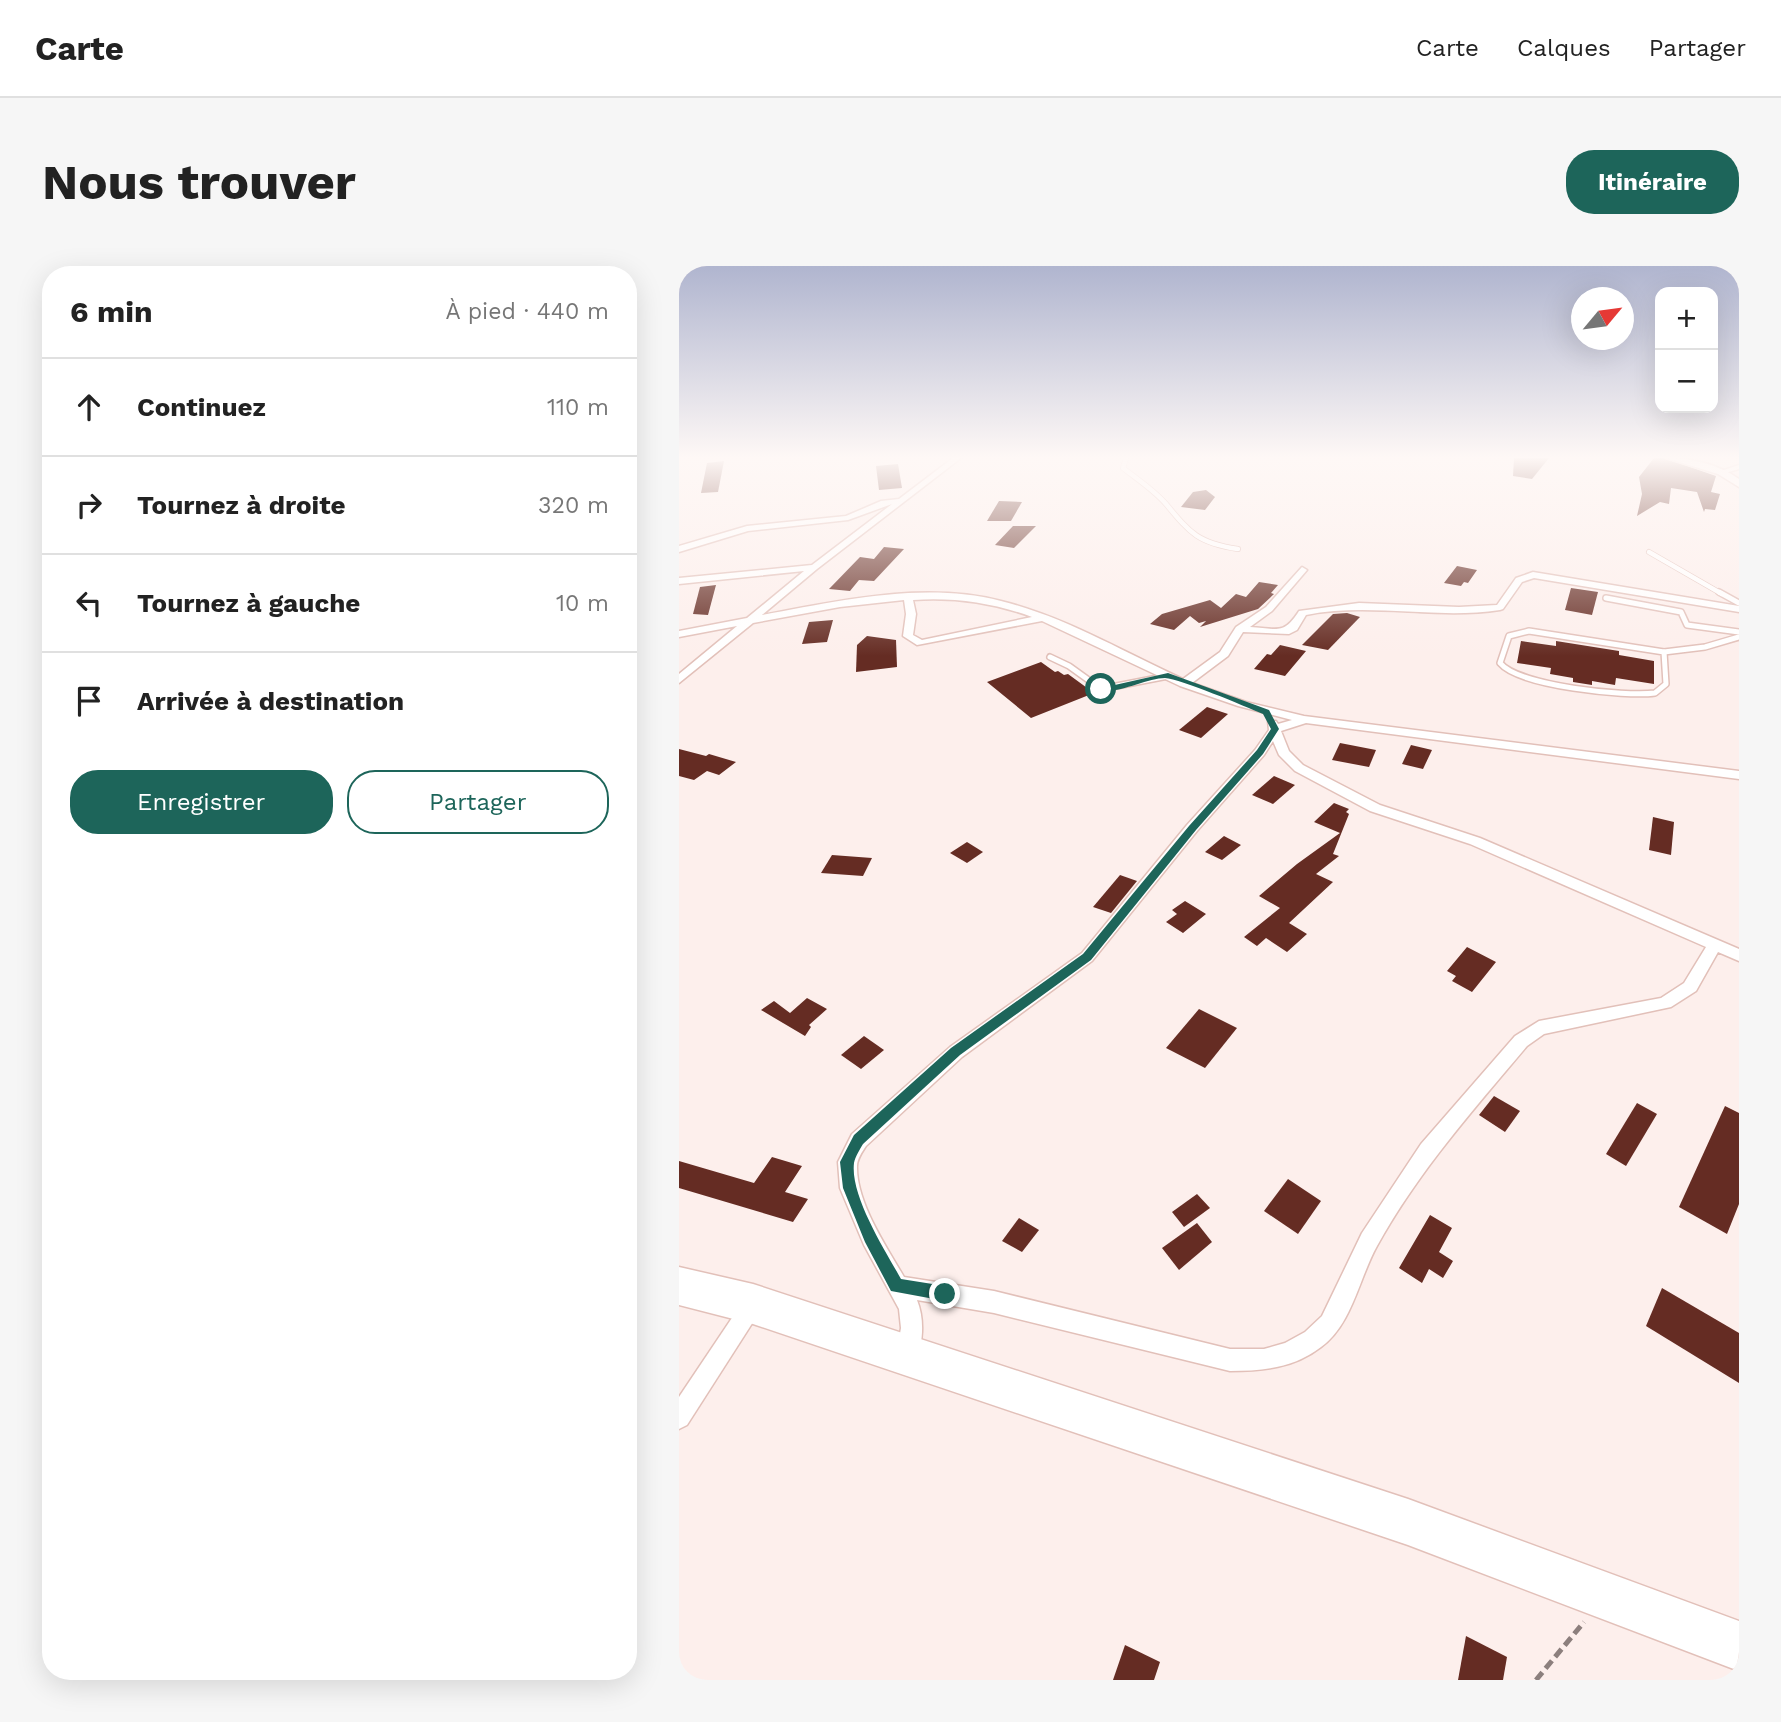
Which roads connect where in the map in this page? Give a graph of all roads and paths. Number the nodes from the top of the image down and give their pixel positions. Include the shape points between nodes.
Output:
1 (793, 524) edge
2 (872, 524) edge
3 (1181, 524) edge
4 (679, 549) edge
5 (1238, 549) dead end
6 (1649, 552) dead end
7 (814, 567) junction
8 (1302, 570) dead end
9 (679, 581) edge
10 (908, 598) junction
11 (1606, 598) dead end
12 (1739, 603) edge
13 (1739, 609) edge
14 (1042, 618) junction
15 (751, 621) junction
16 (1240, 629) junction
17 (1739, 632) edge
18 (679, 634) edge
19 (1739, 637) edge
20 (1664, 652) junction
21 (1050, 657) dead end
22 (1168, 676) junction
23 (679, 680) edge
24 (1184, 684) junction
25 (1266, 712) junction
26 (1304, 719) junction
27 (1275, 729) junction
28 (1260, 752) junction
29 (1299, 768) junction
30 (1739, 775) edge
31 (1715, 945) junction
32 (1739, 955) edge
33 (679, 1286) edge
34 (897, 1286) junction
35 (753, 1304) junction
36 (907, 1356) junction
37 (679, 1417) edge
38 (1605, 1596) junction
39 (1739, 1646) edge
40 (1535, 1680) edge

1 - 4 street via 747,529
2 - 7 street
3 - 5 lane via 1218,546
6 - 12 lane
7 - 9 street
7 - 15 street
8 - 16 street via 1269,609
10 - 14 street via 968,597
10 - 14 street via 908,636 921,643
10 - 15 street
11 - 17 lane via 1681,612 1687,625
13 - 16 street via 1533,575 1519,580 1500,607 1325,607 1302,613 1285,632
14 - 22 street
15 - 18 street
15 - 23 street
16 - 24 street via 1224,654
19 - 20 lane
20 - 20 lane via 1666,684 1655,694 1534,680 1516,675 1500,663 1509,636 1529,631
21 - 22 lane via 1101,689
22 - 24 street
24 - 25 street
25 - 26 street
25 - 27 street
26 - 27 street
26 - 30 street
27 - 28 street
27 - 29 street via 1283,752
28 - 29 street
28 - 34 street via 1087,957 956,1052 859,1140 847,1162 850,1188
29 - 31 street via 1375,808 1475,841
31 - 32 street
31 - 34 street via 1690,987 1665,1003 1539,1028 1521,1041 1428,1150 1369,1240 1330,1324 1289,1353 1264,1360 1230,1360 994,1302
33 - 35 highway
34 - 36 street via 909,1307 912,1328
35 - 36 highway
35 - 37 street
36 - 38 highway via 1408,1522
38 - 39 highway
38 - 40 path

